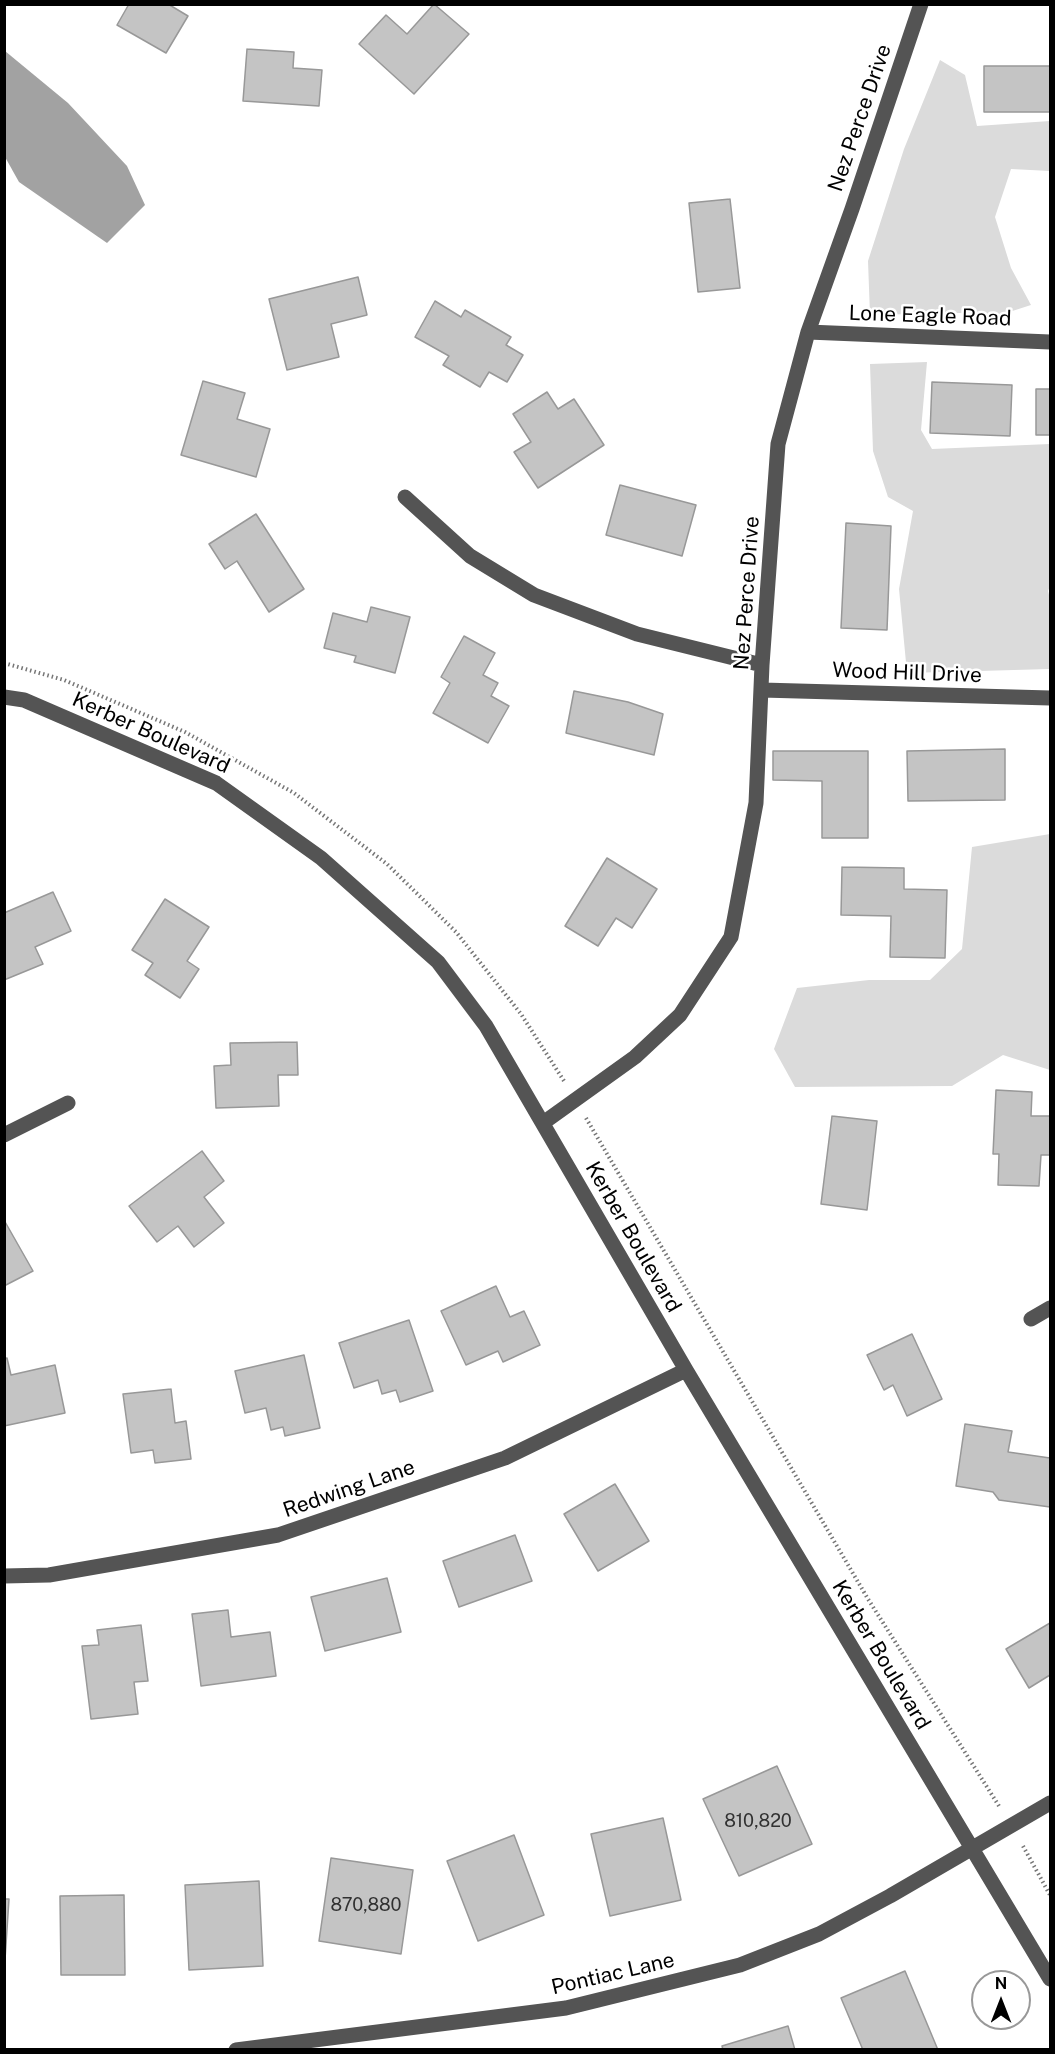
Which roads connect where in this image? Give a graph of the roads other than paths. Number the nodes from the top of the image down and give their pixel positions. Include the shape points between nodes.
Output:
1 (921, 4) edge
2 (808, 332) junction
3 (1050, 342) edge
4 (405, 497) dead end
5 (762, 665) junction
6 (762, 690) junction
7 (4, 697) edge
8 (1050, 698) edge
9 (68, 1103) dead end
10 (543, 1123) junction
11 (4, 1135) edge
12 (1050, 1308) edge
13 (1031, 1319) dead end
14 (686, 1370) junction
15 (4, 1576) edge
16 (1050, 1803) edge
17 (972, 1849) junction
18 (1050, 1979) edge
19 (236, 2049) edge

1 - 2 street, Nez Perce Drive
2 - 3 street, Lone Eagle Road
2 - 5 street, Nez Perce Drive via 778,444
4 - 5 street via 470,556 534,595 637,634
5 - 6 street, Nez Perce Drive
6 - 8 street, Wood Hill Drive
6 - 10 street, Nez Perce Drive via 756,803 731,937 680,1015 635,1057
7 - 10 street, Kerber Boulevard via 24,700 216,783 321,858 438,962 486,1026
9 - 11 street
10 - 14 street, Kerber Boulevard
12 - 13 street
14 - 15 street, Redwing Lane via 505,1458 278,1535 49,1575
14 - 17 street, Kerber Boulevard
16 - 17 street, Pontiac Lane
17 - 18 street, Kerber Boulevard
17 - 19 street, Pontiac Lane via 819,1934 740,1965 566,2008

